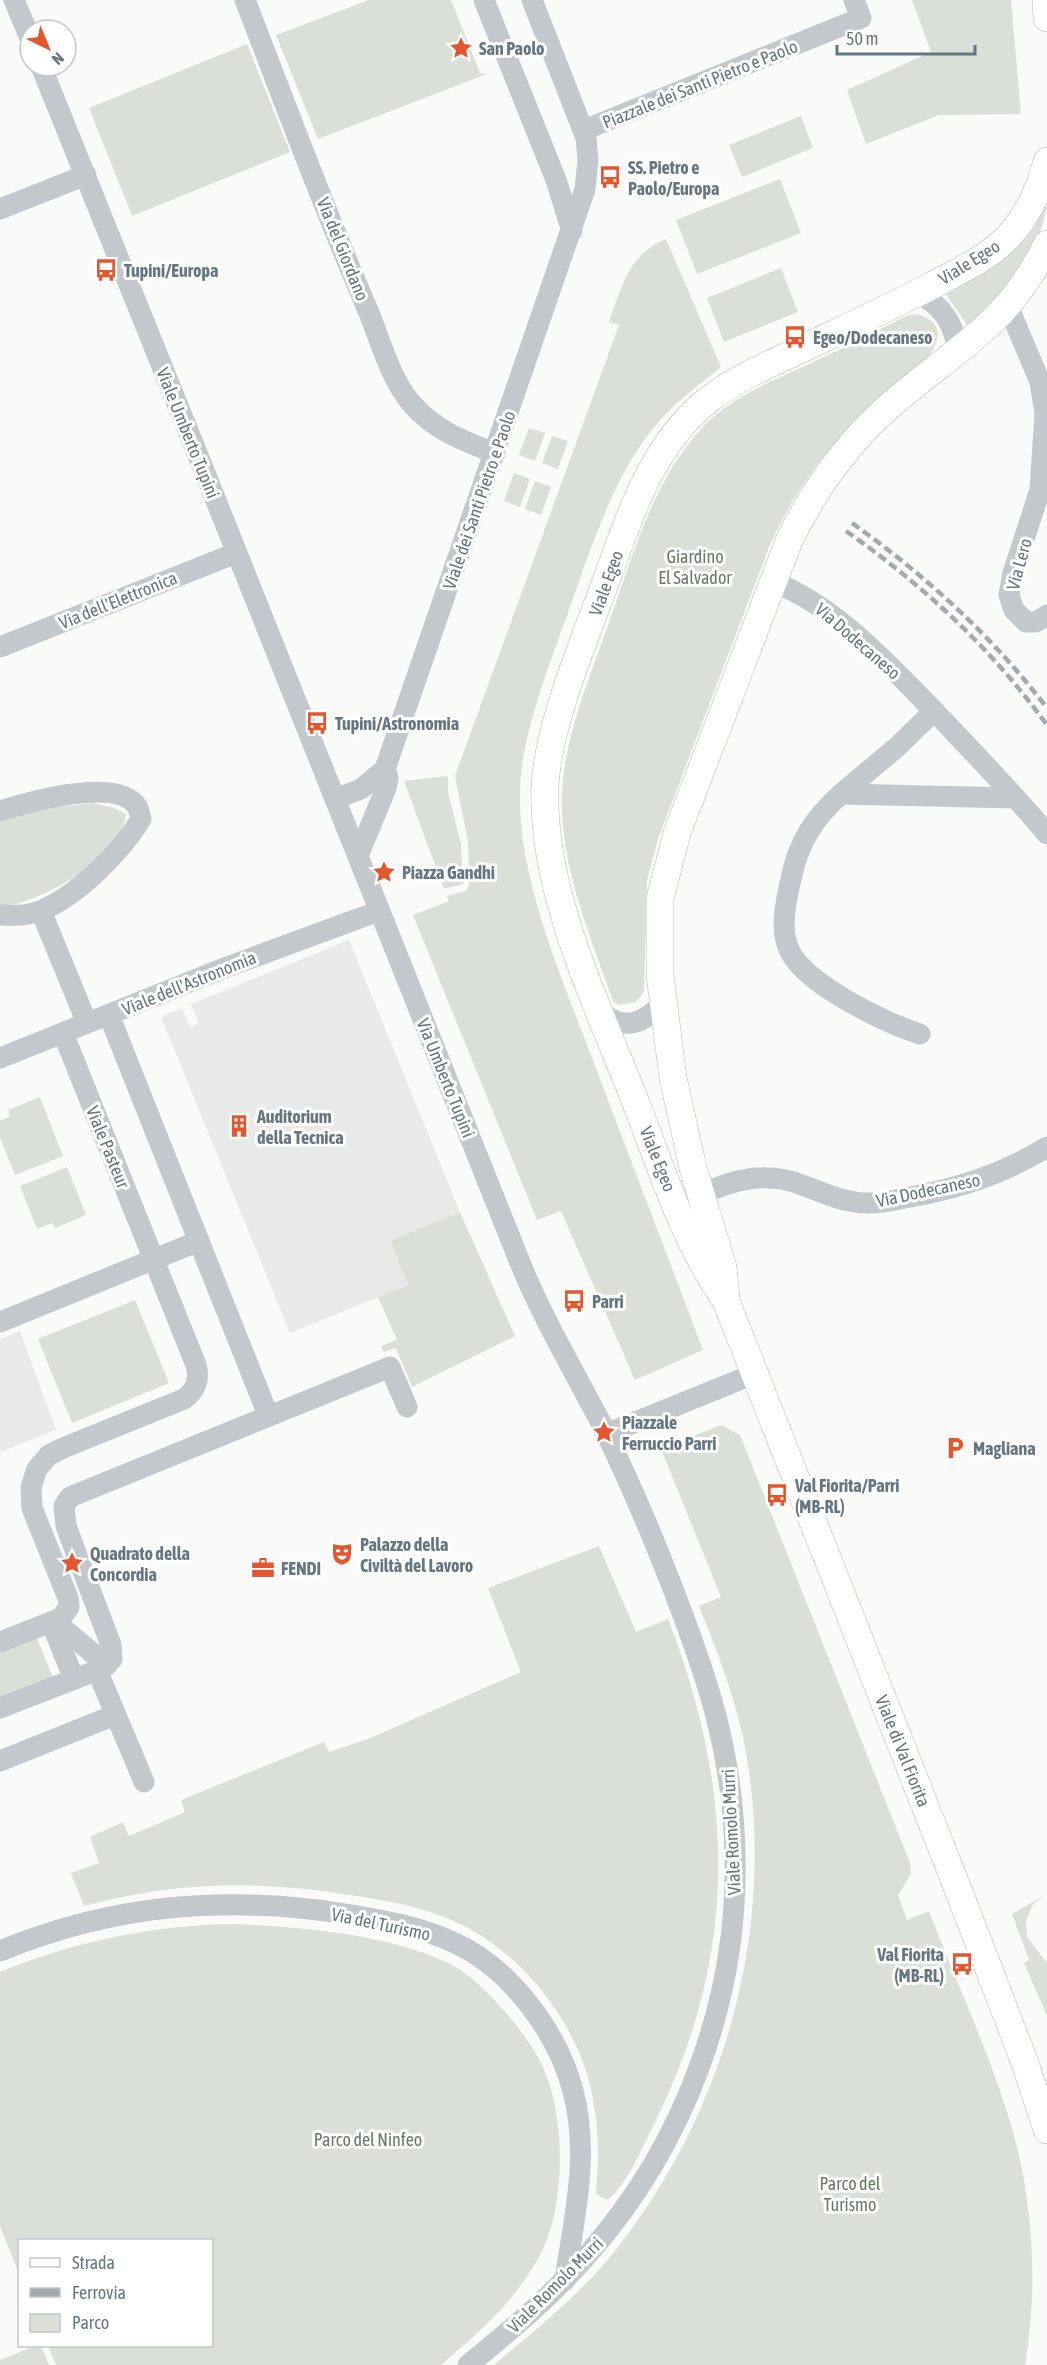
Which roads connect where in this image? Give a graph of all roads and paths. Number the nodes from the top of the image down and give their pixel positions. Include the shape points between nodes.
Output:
1 (14, 0) edge
2 (245, 0) edge
3 (484, 0) edge
4 (532, 0) edge
5 (854, 0) edge
6 (1046, 0) edge
7 (22, 18) edge
8 (1047, 18) edge
9 (46, 78) edge
10 (584, 130) junction
11 (1047, 161) edge
12 (86, 175) junction
13 (0, 209) edge
14 (572, 231) junction
15 (1047, 244) edge
16 (917, 293) junction
17 (1008, 306) junction
18 (959, 352) junction
19 (495, 453) junction
20 (236, 553) junction
21 (774, 582) junction
22 (1047, 615) edge
23 (0, 647) edge
24 (934, 711) junction
25 (385, 769) junction
26 (841, 794) junction
27 (1015, 798) junction
28 (335, 799) junction
29 (0, 811) edge
30 (1047, 834) edge
31 (358, 856) junction
32 (41, 911) junction
33 (0, 915) edge
34 (382, 919) junction
35 (663, 1003) junction
36 (601, 1012) junction
37 (109, 1015) junction
38 (87, 1023) junction
39 (63, 1033) junction
40 (920, 1034) dead end
41 (0, 1058) edge
42 (1047, 1147) edge
43 (700, 1195) junction
44 (198, 1241) junction
45 (154, 1260) junction
46 (726, 1301) junction
47 (0, 1322) edge
48 (754, 1374) junction
49 (407, 1407) dead end
50 (268, 1414) junction
51 (606, 1434) junction
52 (53, 1621) junction
53 (0, 1642) edge
54 (102, 1668) junction
55 (75, 1679) junction
56 (0, 1708) edge
57 (115, 1715) junction
58 (0, 1761) edge
59 (144, 1782) dead end
60 (0, 1952) edge
61 (1047, 2130) edge
62 (565, 2280) junction
63 (468, 2365) edge

1 - 7 street
2 - 19 street, Via del Giordano via 398,383 412,404 438,428
3 - 14 street
4 - 10 street, Piazzale dei Santi Pietro e Paolo
5 - 10 street, Piazzale dei Santi Pietro e Paolo via 861,18
6 - 8 main road
9 - 12 street, Viale Umberto Tupini
10 - 14 street, Viale dei Santi Pietro e Paolo via 587,176
11 - 16 main road, Viale Egeo via 1030,208 1009,236 969,267
12 - 13 street
12 - 20 street, Viale Umberto Tupini
14 - 19 street, Viale dei Santi Pietro e Paolo
15 - 17 main road, Viale Egeo
16 - 18 street, Viale Egeo via 946,315
16 - 36 main road, Viale Egeo via 754,372 714,396 672,437 642,490 573,674 554,737 545,785 547,830 558,889
17 - 18 main road, Viale Egeo
17 - 22 street, Via Lero via 1040,382 1046,422 1038,499 1009,594 1014,610 1026,622 1036,622
18 - 21 main road, Viale Egeo via 861,433 801,519
19 - 25 street, Viale dei Santi Pietro e Paolo
20 - 23 street, Via dell'Elettronica
20 - 28 street, Viale Umberto Tupini
21 - 24 street, Via Dodecaneso via 804,596 835,618
21 - 35 main road, Viale Egeo via 665,870 659,920
24 - 26 street
24 - 27 street, Via Dodecaneso
25 - 28 street via 361,789
25 - 31 street via 386,788
26 - 27 street
26 - 40 street via 815,820 796,855 785,913 787,945 796,963 808,974 874,1015
27 - 30 street, Via Dodecaneso
28 - 31 street
29 - 32 street via 40,799 98,792 127,798 137,806 141,819 131,836 88,879
31 - 34 street
32 - 33 street
32 - 38 street
34 - 37 street, Viale dell'Astronomia via 227,967
34 - 51 street, Via Umberto Tupini via 526,1277
35 - 36 street via 633,1024 619,1023
35 - 43 main road, Viale Egeo via 681,1121
36 - 46 main road, Viale Egeo via 692,1246
37 - 38 street, Viale dell'Astronomia
37 - 44 street
38 - 39 street, Viale dell'Astronomia
39 - 41 street, Viale dell'Astronomia
39 - 45 street, Viale Pasteur
42 - 43 street, Via Dodecaneso via 978,1181 891,1201 857,1203 801,1184 767,1178 736,1180
43 - 46 main road, Viale Egeo via 723,1267
44 - 45 street
44 - 50 street
45 - 47 street
45 - 52 street, Viale Pasteur via 198,1373 196,1387 184,1399 49,1455 37,1469 31,1487 32,1508 69,1602 66,1613
46 - 48 main road, Viale Egeo
48 - 51 street
48 - 61 main road, Viale di Val Fiorita via 963,1902
49 - 50 street via 390,1366
50 - 54 street via 66,1500 66,1526 112,1650 112,1659
51 - 62 street, Viale Romolo Murri via 683,1613 716,1709 731,1786 735,1888 727,1965 703,2056 667,2140 628,2204
52 - 53 street
52 - 54 street
52 - 55 street
54 - 55 street
54 - 57 street
55 - 56 street
57 - 58 street
57 - 59 street
60 - 62 street, Via del Turismo via 107,1917 216,1904 284,1907 369,1918 431,1933 467,1950 503,1978 537,2018 561,2056 573,2090 581,2144 580,2180
62 - 63 street, Viale Romolo Murri

